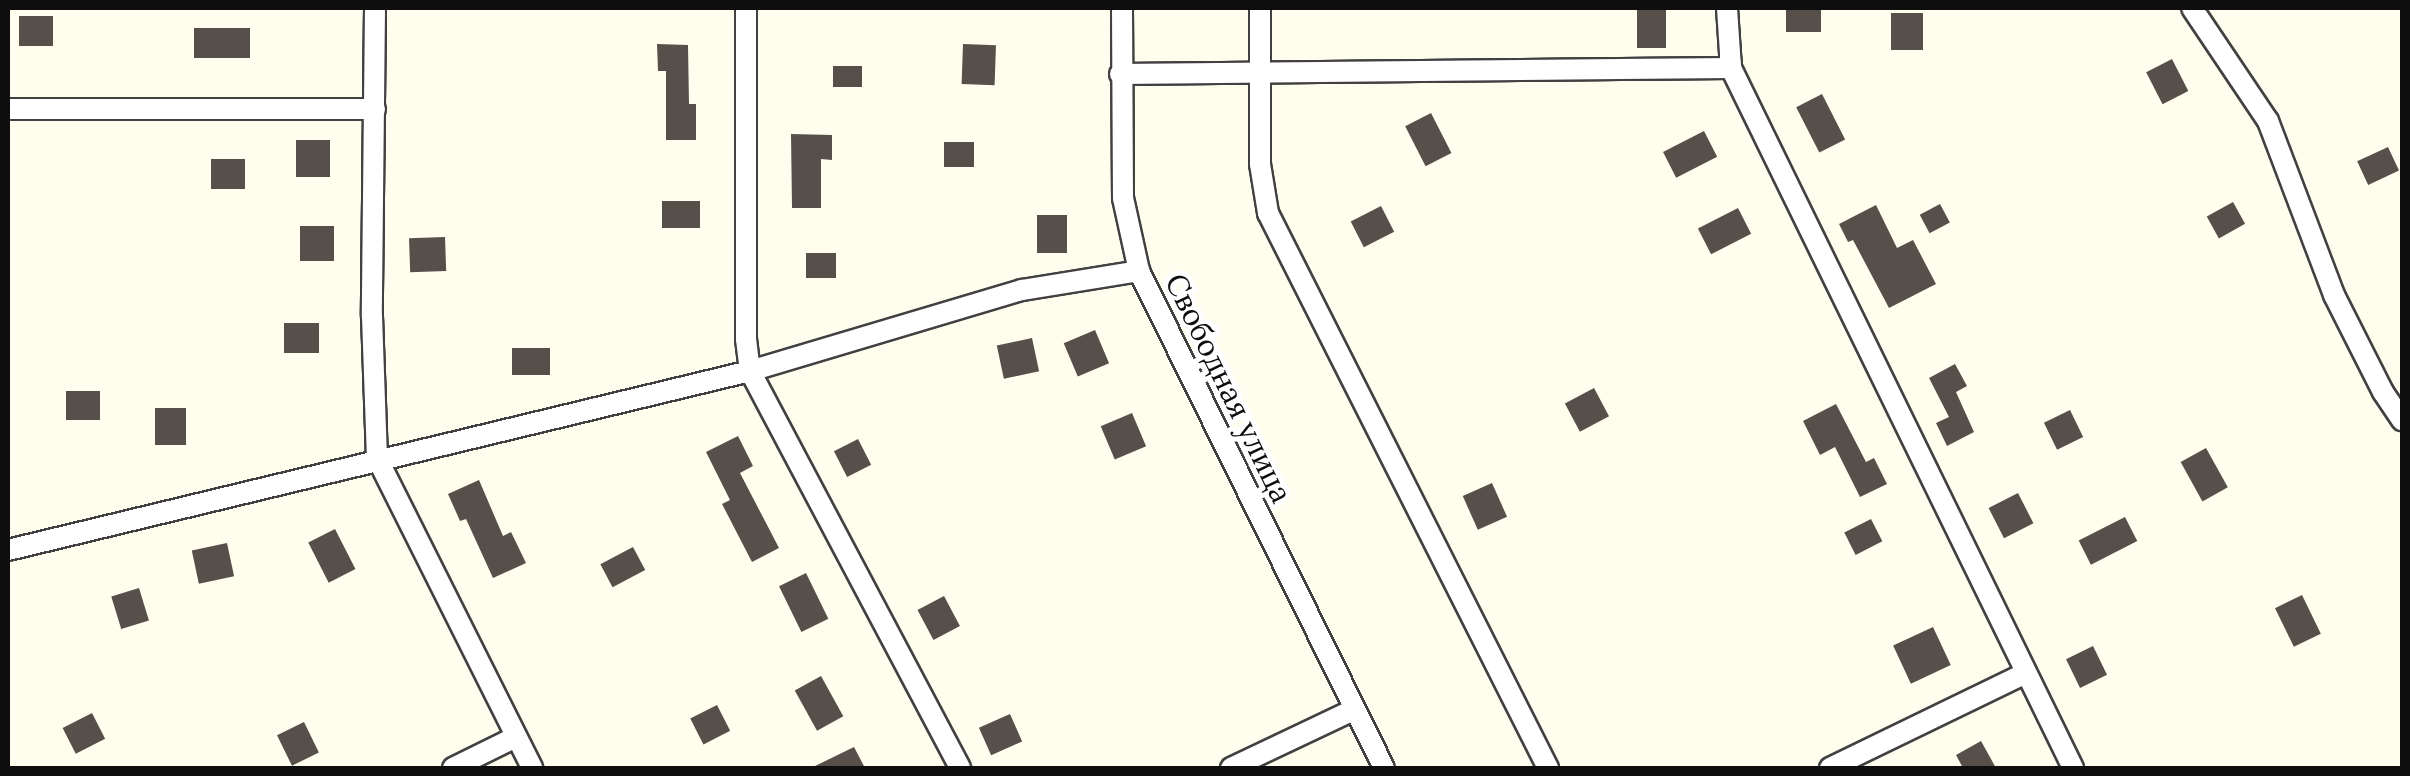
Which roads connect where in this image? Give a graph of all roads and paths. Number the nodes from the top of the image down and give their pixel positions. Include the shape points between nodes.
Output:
1 (375, 8) edge
2 (746, 8) edge
3 (1122, 8) edge
4 (1260, 8) edge
5 (1727, 8) edge
6 (2192, 8) edge
7 (1731, 68) junction
8 (1258, 73) junction
9 (1120, 74) junction
10 (8, 109) edge
11 (375, 109) junction
12 (1138, 270) junction
13 (750, 371) junction
14 (2402, 420) edge
15 (378, 458) junction
16 (8, 550) edge
17 (2024, 674) junction
18 (1354, 710) junction
19 (516, 737) junction
20 (453, 768) edge
21 (532, 768) edge
22 (960, 768) edge
23 (1232, 768) edge
24 (1384, 768) edge
25 (1548, 768) edge
26 (1830, 768) edge
27 (2073, 768) edge

1 - 11 street
2 - 13 street
3 - 9 street, Свободная улица
4 - 8 street
5 - 7 street
6 - 14 street via 2268,121 2334,295
7 - 8 street
7 - 17 street
8 - 9 street
8 - 25 street via 1268,213
9 - 12 street, Свободная улица via 1123,198
10 - 11 street
11 - 15 street
12 - 13 street via 1022,290
12 - 18 street, Свободная улица
13 - 15 street
13 - 22 street
15 - 16 street
15 - 19 street
17 - 26 street
17 - 27 street
18 - 23 street
18 - 24 street, Свободная улица
19 - 20 street
19 - 21 street

